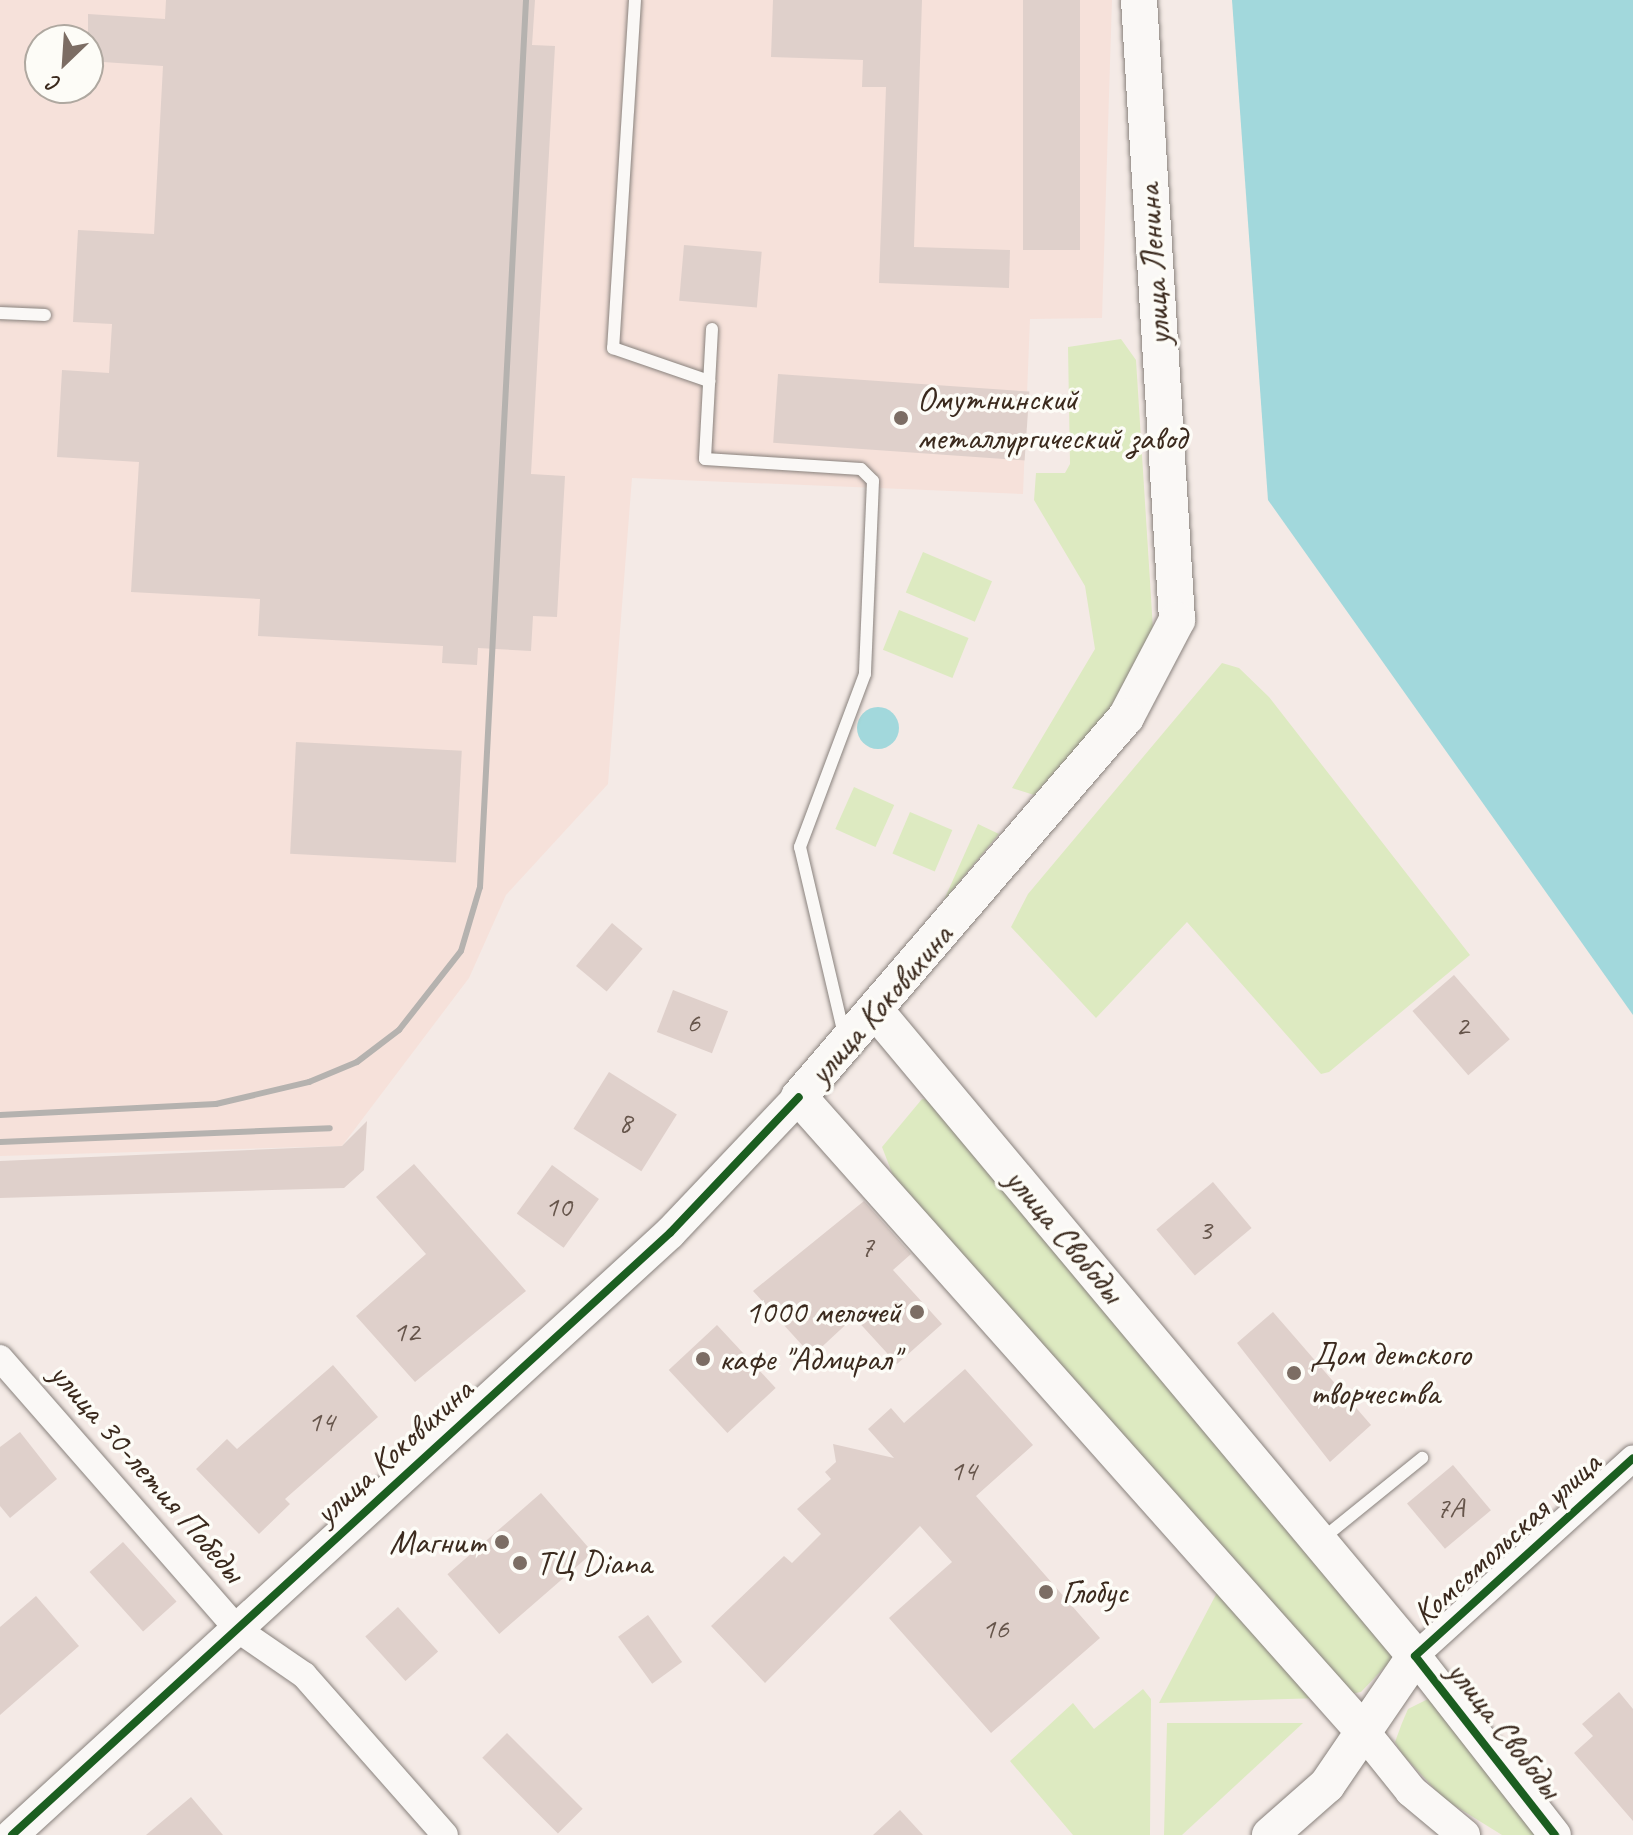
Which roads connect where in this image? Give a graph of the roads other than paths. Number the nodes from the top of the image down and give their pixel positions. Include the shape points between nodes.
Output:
1 (635, 0) edge
2 (1139, 0) edge
3 (0, 313) edge
4 (45, 315) dead end
5 (712, 329) dead end
6 (709, 381) junction
7 (1177, 577) joint
8 (875, 1010) junction
9 (846, 1044) junction
10 (799, 1097) junction
11 (3, 1367) edge
12 (1422, 1458) dead end
13 (1633, 1458) edge
14 (1320, 1541) junction
15 (237, 1629) junction
16 (1415, 1656) junction
17 (1363, 1731) junction
18 (12, 1835) edge
19 (445, 1835) edge
20 (1270, 1835) edge
21 (1464, 1835) edge
22 (1555, 1835) edge

1 - 6 lane via 613,348
2 - 7 main road, улица Ленина
3 - 4 lane
5 - 6 lane
6 - 9 lane via 705,459 861,469 873,481 865,674 800,847
7 - 8 main road, улица Коковихина via 1177,620 1126,717
8 - 9 main road, улица Коковихина
8 - 14 main road, улица Свободы
9 - 10 main road, улица Коковихина
10 - 15 street, улица Коковихина via 670,1233
10 - 17 main road
11 - 15 street, улица 30-летия Победы
12 - 14 lane
13 - 16 street, Комсомольская улица
14 - 16 main road, улица Свободы
15 - 18 street, улица Коковихина
15 - 19 street, улица 30-летия Победы via 304,1675
16 - 17 main road, Комсомольская улица
16 - 22 street, улица Свободы
17 - 20 main road, Комсомольская улица via 1327,1785
17 - 21 street via 1411,1791

